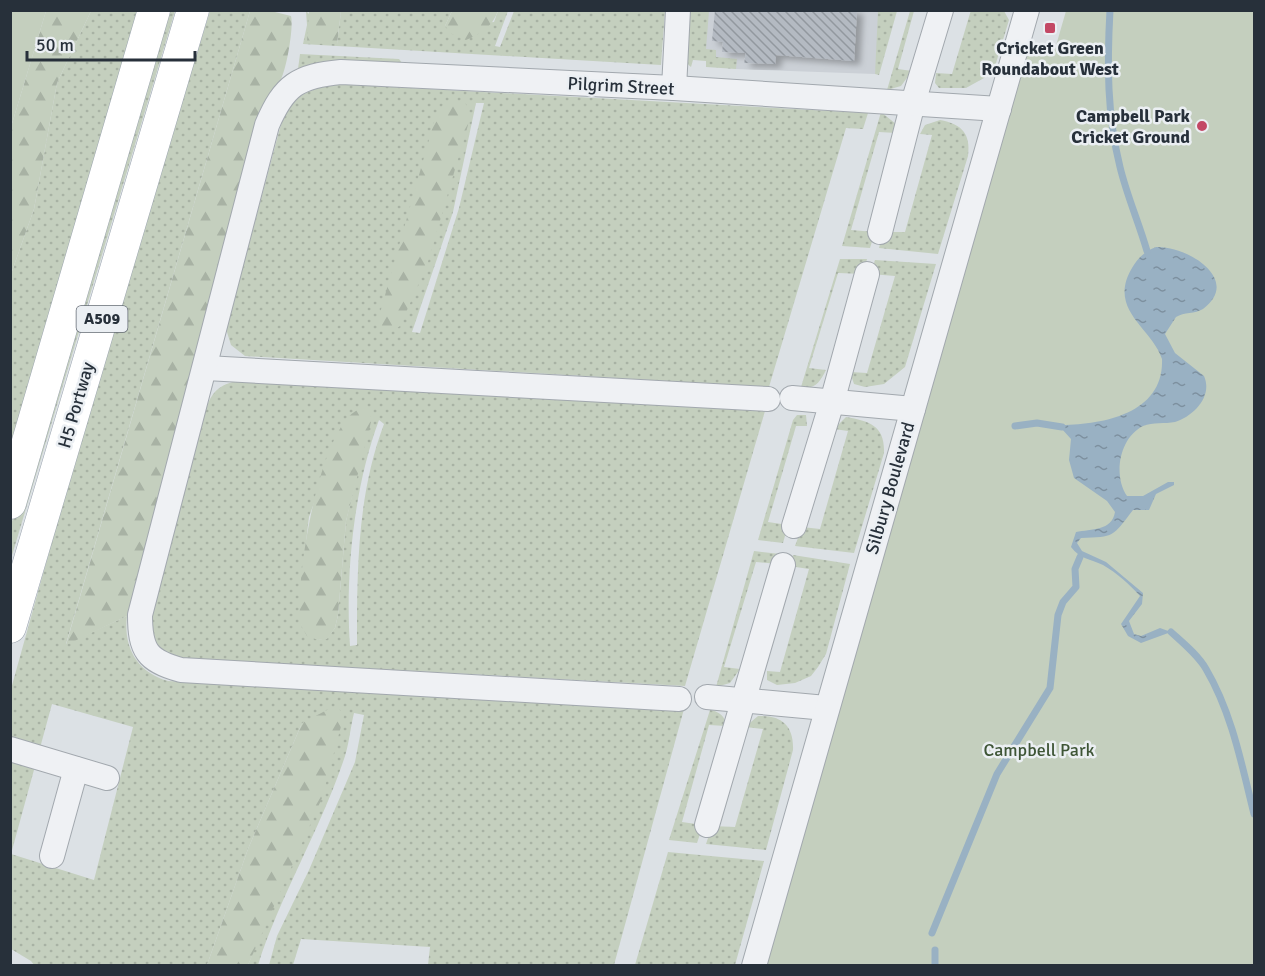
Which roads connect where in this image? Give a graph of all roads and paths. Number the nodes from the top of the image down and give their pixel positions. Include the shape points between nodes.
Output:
1 (154, 10) edge
2 (193, 10) edge
3 (678, 10) edge
4 (941, 10) edge
5 (1027, 10) edge
6 (674, 88) junction
7 (913, 103) junction
8 (999, 109) junction
9 (880, 232) dead end
10 (867, 274) dead end
11 (206, 368) junction
12 (792, 398) dead end
13 (768, 399) dead end
14 (832, 402) junction
15 (913, 409) junction
16 (10, 503) edge
17 (794, 526) dead end
18 (783, 565) dead end
19 (10, 627) edge
20 (707, 697) dead end
21 (679, 699) dead end
22 (744, 701) junction
23 (826, 708) junction
24 (10, 749) edge
25 (76, 769) junction
26 (107, 778) dead end
27 (707, 825) dead end
28 (52, 856) dead end
29 (754, 966) edge

1 - 16 main road, H5 Portway / A509
2 - 19 main road, H5 Portway / A509
3 - 6 street
4 - 7 street
5 - 8 street, Silbury Boulevard
6 - 7 street, Pilgrim Street
6 - 11 street, Pilgrim Street via 340,72 304,78 288,88 267,125
7 - 8 street, Pilgrim Street
7 - 9 street
8 - 15 street, Silbury Boulevard
10 - 14 street
11 - 13 street
11 - 21 street, Pilgrim Street via 140,615 140,636 146,653 160,664 181,670
12 - 14 street
14 - 15 street
14 - 17 street
15 - 23 street, Silbury Boulevard
18 - 22 street
20 - 22 street
22 - 23 street
22 - 27 street
23 - 29 street, Silbury Boulevard
24 - 25 street
25 - 26 street
25 - 28 street

